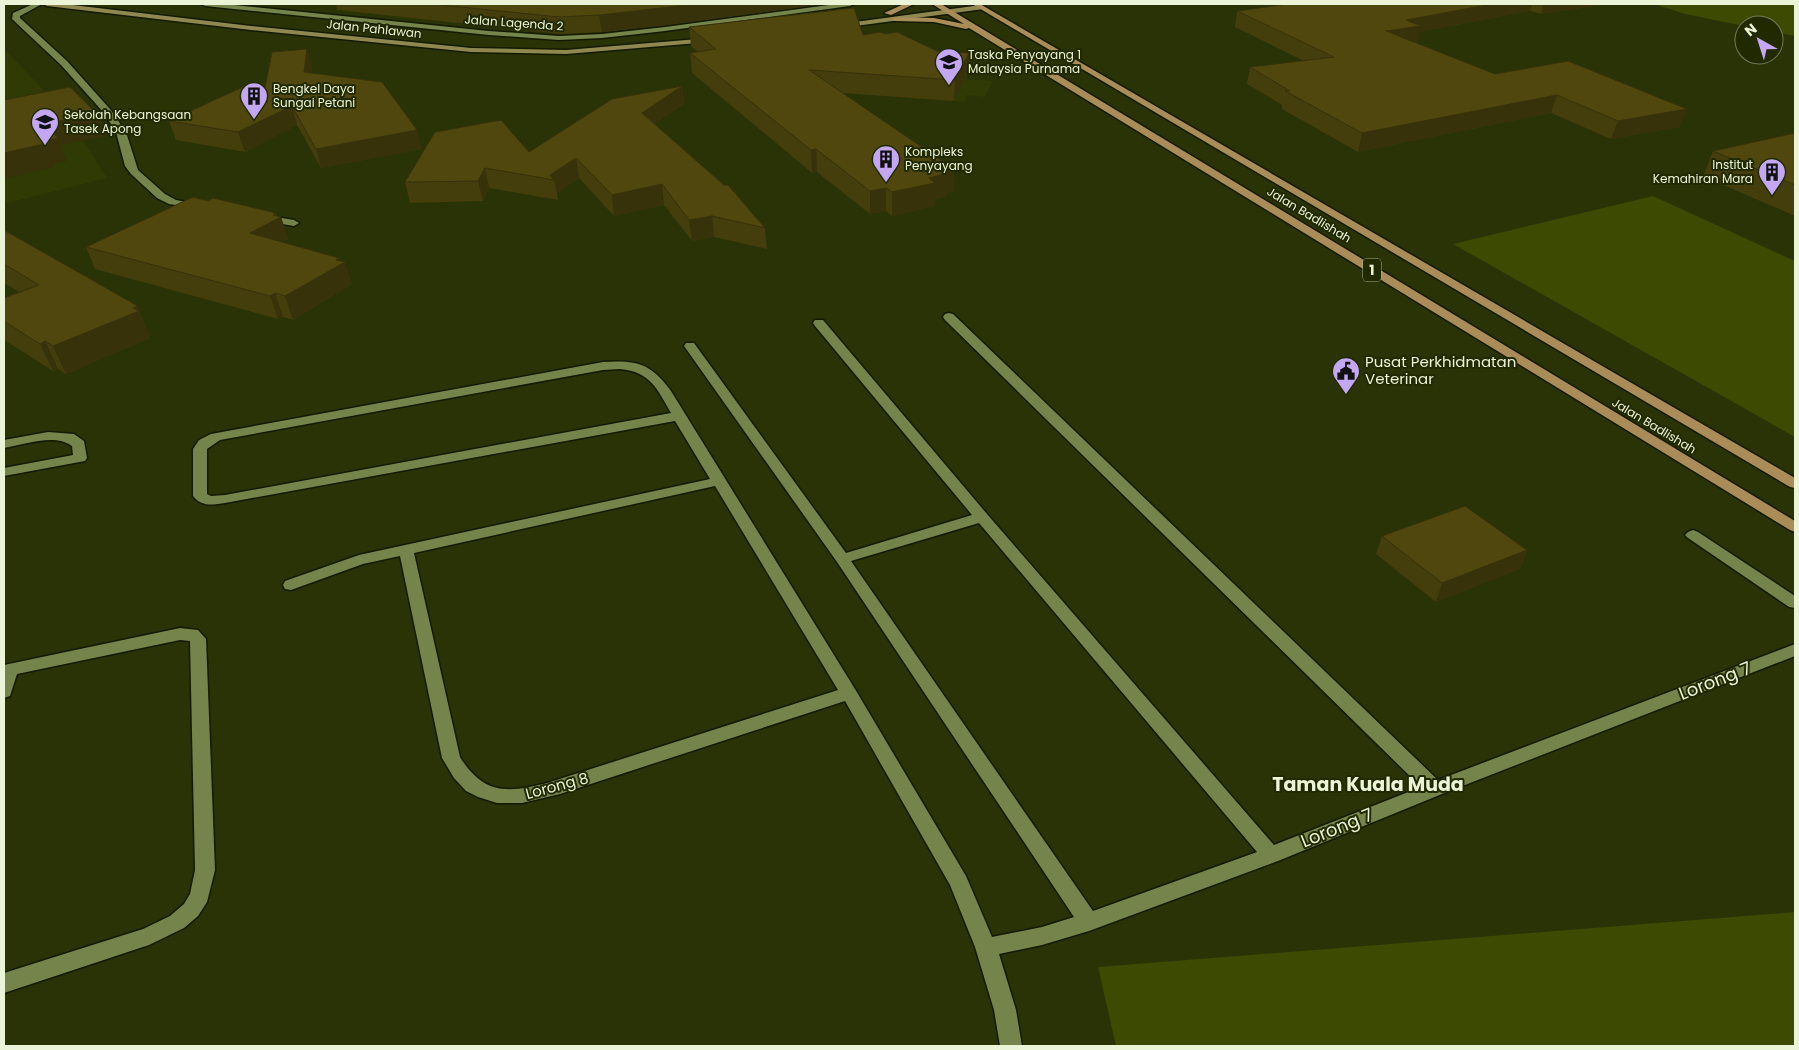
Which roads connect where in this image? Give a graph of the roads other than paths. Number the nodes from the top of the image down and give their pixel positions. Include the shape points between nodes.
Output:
1 (38, 4) edge
2 (47, 4) edge
3 (102, 4) edge
4 (205, 4) edge
5 (850, 4) edge
6 (910, 4) edge
7 (74, 5) edge
8 (946, 6) edge
9 (978, 6) edge
10 (89, 9) junction
11 (888, 13) junction
12 (896, 19) junction
13 (982, 32) junction
14 (716, 39) edge
15 (209, 209) edge
16 (256, 217) edge
17 (294, 223) dead end
18 (949, 318) dead end
19 (819, 323) dead end
20 (690, 346) dead end
21 (679, 416) junction
22 (4, 444) edge
23 (4, 472) edge
24 (719, 481) junction
25 (1795, 484) edge
26 (982, 517) junction
27 (1795, 527) edge
28 (1693, 536) dead end
29 (406, 550) junction
30 (842, 559) junction
31 (291, 585) dead end
32 (1795, 603) edge
33 (1795, 650) edge
34 (6, 670) edge
35 (4, 692) edge
36 (849, 693) junction
37 (1435, 789) junction
38 (1272, 855) junction
39 (1089, 922) junction
40 (986, 946) junction
41 (4, 983) edge
42 (1011, 1046) edge

1 - 15 street via 21,11 16,19 64,63 107,111 121,132 134,172 151,190 173,202
2 - 7 street, Jalan Pahlawan
3 - 10 street
4 - 5 street, Jalan Lagenda 2 via 559,38 666,29
6 - 11 main road
7 - 10 street, Jalan Pahlawan
8 - 9 street
8 - 11 street
8 - 12 street
8 - 13 main road, Jalan Badlishah / 1
9 - 25 main road, Jalan Badlishah / 1
10 - 14 street, Jalan Pahlawan via 485,51 566,52
11 - 12 street via 832,24
12 - 13 main road via 934,20
13 - 27 main road, Jalan Badlishah / 1
16 - 17 street
18 - 37 street
19 - 26 street
20 - 30 street
21 - 21 street via 225,499 208,501 200,496 200,449 216,437 603,366 639,366 650,373
21 - 24 street
22 - 23 street via 48,436 69,437 79,444 80,458
24 - 29 street
24 - 36 street
26 - 30 street
26 - 38 street
28 - 32 street
29 - 31 street via 359,560
29 - 36 street, Lorong 8 via 451,758 472,785 487,792 508,797 529,795
30 - 39 street
33 - 37 street, Lorong 7
34 - 35 street
34 - 41 street via 180,634 192,634 198,639 205,870 200,896 191,910 177,922 149,936
36 - 40 street via 959,882
37 - 38 street, Lorong 7
38 - 39 street, Lorong 7
39 - 40 street, Lorong 7 via 1042,936
40 - 42 street via 1005,1010

